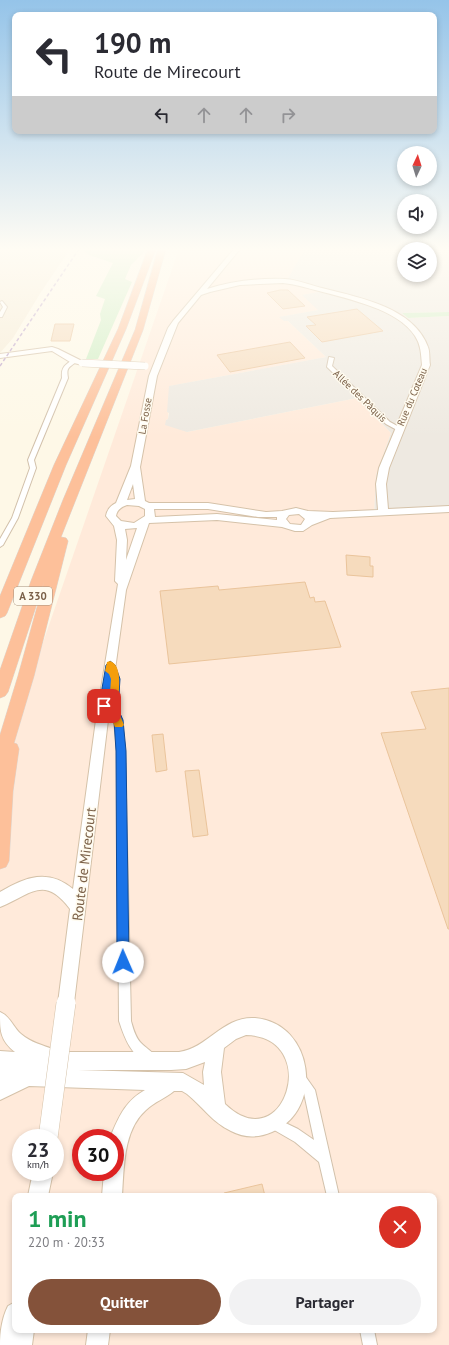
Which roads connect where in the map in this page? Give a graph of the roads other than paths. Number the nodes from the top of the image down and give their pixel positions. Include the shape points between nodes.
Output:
1 (128, 312) edge
2 (144, 312) edge
3 (184, 312) edge
4 (388, 312) edge
5 (0, 356) edge
6 (331, 358) dead end
7 (78, 362) junction
8 (156, 367) junction
9 (399, 430) junction
10 (136, 466) junction
11 (68, 500) junction
12 (120, 504) junction
13 (144, 504) junction
14 (449, 509) edge
15 (383, 513) junction
16 (308, 518) junction
17 (284, 519) junction
18 (146, 521) junction
19 (119, 524) junction
20 (0, 545) edge
21 (121, 590) junction
22 (1, 609) edge
23 (110, 665) junction
24 (26, 676) junction
25 (0, 692) edge
26 (0, 762) edge
27 (0, 861) edge
28 (0, 900) edge
29 (78, 907) junction
30 (0, 1020) edge
31 (216, 1043) junction
32 (0, 1060) edge
33 (154, 1061) junction
34 (69, 1062) junction
35 (298, 1075) junction
36 (0, 1076) edge
37 (28, 1077) junction
38 (171, 1082) junction
39 (0, 1091) edge
40 (216, 1110) junction
41 (273, 1123) junction
42 (49, 1129) edge
43 (123, 1129) edge
44 (323, 1157) junction
45 (42, 1181) edge
46 (113, 1181) edge
47 (40, 1193) edge
48 (112, 1193) edge
49 (332, 1193) edge
50 (12, 1329) edge
51 (23, 1333) edge
52 (99, 1333) edge
53 (368, 1333) edge
54 (9, 1345) edge
55 (21, 1345) edge
56 (97, 1345) edge
57 (370, 1345) edge

1 - 22 highway, A 330 via 60,465
2 - 11 highway, A 330 via 139,330
3 - 8 street via 175,322
4 - 9 street, Rue du Coteau via 413,329 425,348 426,365
5 - 7 street via 47,349 56,350
6 - 9 street, Allée des Pâquis via 329,366 388,423
7 - 8 street, bridge
7 - 20 street via 67,366 64,371 65,378 30,460 33,468 15,518
8 - 10 street, La Fosse
9 - 15 street, Rue du Coteau via 382,476
10 - 12 street, La Fosse
10 - 13 street, La Fosse
11 - 24 highway via 65,532
11 - 25 highway, A 330
12 - 13 street
12 - 19 street via 113,509 110,516
13 - 17 street via 205,506
13 - 18 street via 151,513
14 - 15 street
15 - 16 street
16 - 17 street via 296,511
16 - 17 street via 306,526 299,528 291,528
17 - 18 street via 217,517
18 - 19 street via 134,526
18 - 21 street, Route de Mirecourt
19 - 21 street, Route de Mirecourt via 122,540
21 - 23 street, Route de Mirecourt
23 - 29 street, Route de Mirecourt
23 - 33 street via 115,679 114,709 118,720 121,751 125,1021 136,1048
24 - 26 highway
24 - 27 highway via 4,791
28 - 29 street via 20,888 34,884 55,884 63,888
29 - 42 street, Route de Mirecourt, bridge
30 - 34 street via 16,1043 33,1052
31 - 33 street via 192,1058
31 - 35 street via 229,1032 244,1027 257,1027 268,1031 288,1045 296,1062
31 - 40 street via 212,1072
32 - 34 street
33 - 34 street
35 - 41 street via 295,1096 285,1113
35 - 44 street via 309,1090
36 - 37 street
37 - 38 street
37 - 39 street
38 - 40 street via 191,1085 208,1099
38 - 43 street via 141,1102 132,1111
40 - 41 street via 238,1126 256,1128
41 - 44 street via 312,1144
44 - 49 street
45 - 47 street
46 - 48 street
50 - 54 street
51 - 55 street
52 - 56 street
53 - 57 street

